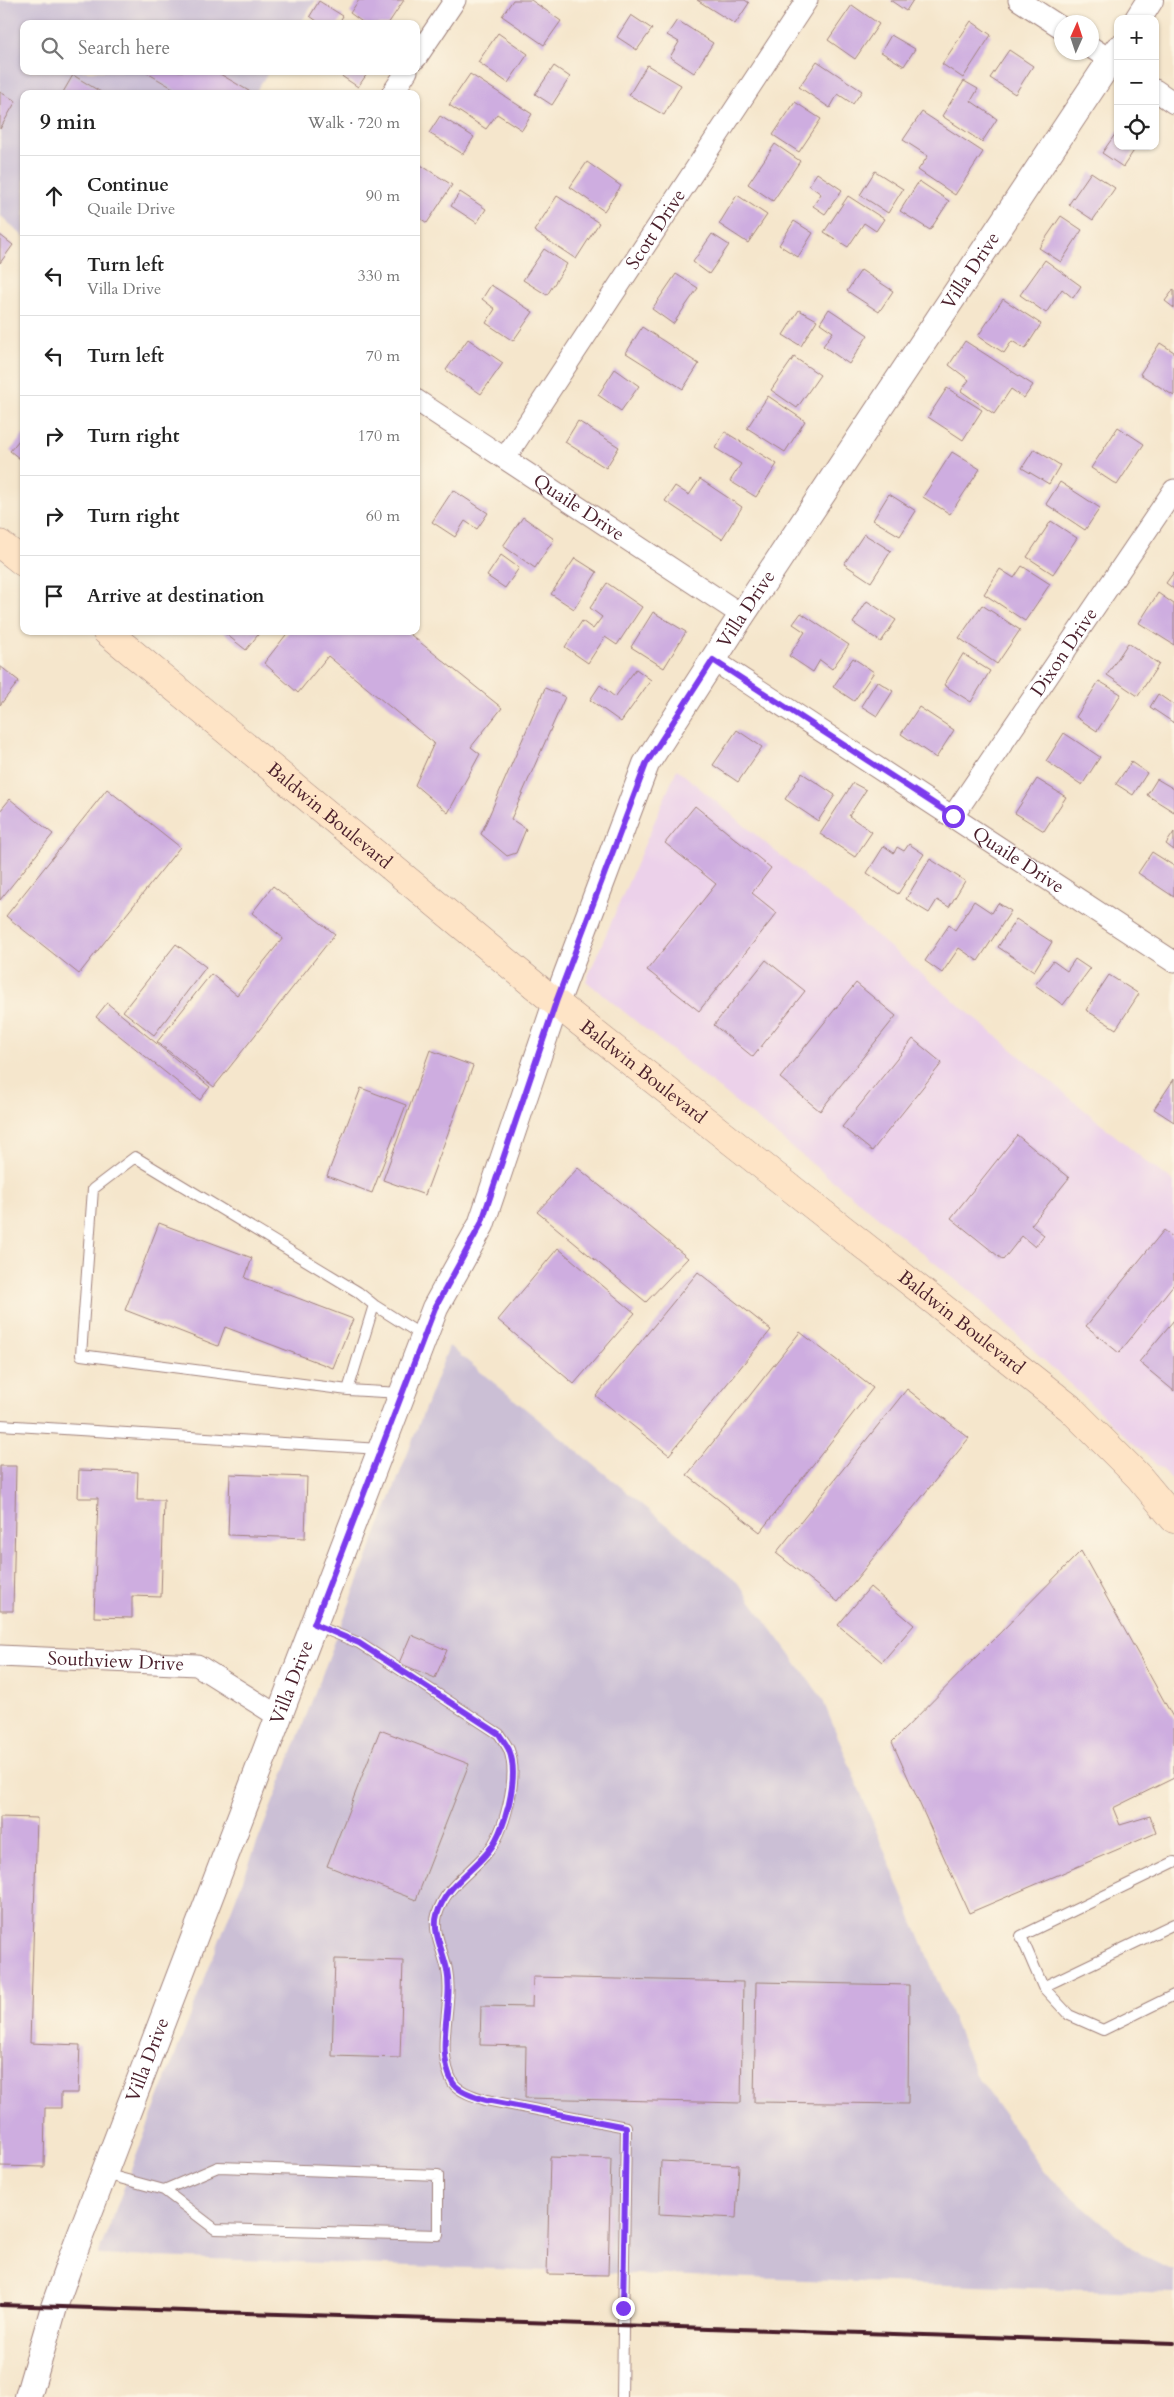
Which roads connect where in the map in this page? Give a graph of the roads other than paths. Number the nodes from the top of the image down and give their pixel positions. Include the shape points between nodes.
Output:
1 (455, 0) edge
2 (807, 0) edge
3 (1019, 0) edge
4 (1150, 0) edge
5 (1141, 15) edge
6 (1054, 23) edge
7 (420, 52) edge
8 (1109, 56) edge
9 (404, 75) edge
10 (395, 90) edge
11 (1159, 93) edge
12 (1174, 103) edge
13 (420, 403) edge
14 (504, 458) junction
15 (1174, 490) edge
16 (0, 544) edge
17 (20, 560) edge
18 (742, 615) junction
19 (111, 635) edge
20 (713, 660) junction
21 (953, 816) junction
22 (1174, 962) edge
23 (556, 1002) junction
24 (374, 1306) junction
25 (424, 1336) junction
26 (348, 1390) junction
27 (402, 1393) junction
28 (0, 1425) edge
29 (381, 1449) junction
30 (1174, 1520) edge
31 (314, 1624) junction
32 (0, 1656) edge
33 (278, 1716) junction
34 (1174, 1862) edge
35 (1174, 1924) edge
36 (1043, 1987) junction
37 (1174, 1994) edge
38 (104, 2174) junction
39 (164, 2190) junction
40 (28, 2397) edge
41 (622, 2397) edge

1 - 7 street
2 - 14 street, Scott Drive
3 - 6 street
4 - 5 street
8 - 18 street, Villa Drive
9 - 10 street
11 - 12 street
13 - 14 street, Quaile Drive
14 - 18 street, Quaile Drive
15 - 21 street, Dixon Drive
16 - 17 main road
18 - 20 street, Villa Drive
19 - 23 main road, Baldwin Boulevard
20 - 21 street, Quaile Drive
20 - 23 street, Villa Drive via 646,764
21 - 22 street, Quaile Drive
23 - 25 street, Villa Drive via 481,1224 435,1308
23 - 30 main road, Baldwin Boulevard via 1070,1408 1139,1477
24 - 25 lane
24 - 26 lane
24 - 26 lane via 358,1292 136,1157 93,1189 82,1355
25 - 27 street, Villa Drive
26 - 27 lane
27 - 29 street, Villa Drive
28 - 29 lane
29 - 31 street, Villa Drive
31 - 33 street, Villa Drive
31 - 41 lane via 359,1643 450,1702 499,1734 509,1751 512,1772 508,1805 498,1838 446,1894 436,1916 448,1972 446,2063 454,2084 471,2095 626,2127
32 - 33 street, Southview Drive via 197,1665
33 - 38 street, Villa Drive
34 - 36 lane via 1021,1936
35 - 36 lane
36 - 37 lane via 1069,2015 1103,2030
38 - 39 lane
38 - 40 street, Villa Drive via 54,2306
39 - 39 lane via 218,2167 438,2175 438,2235 215,2229

